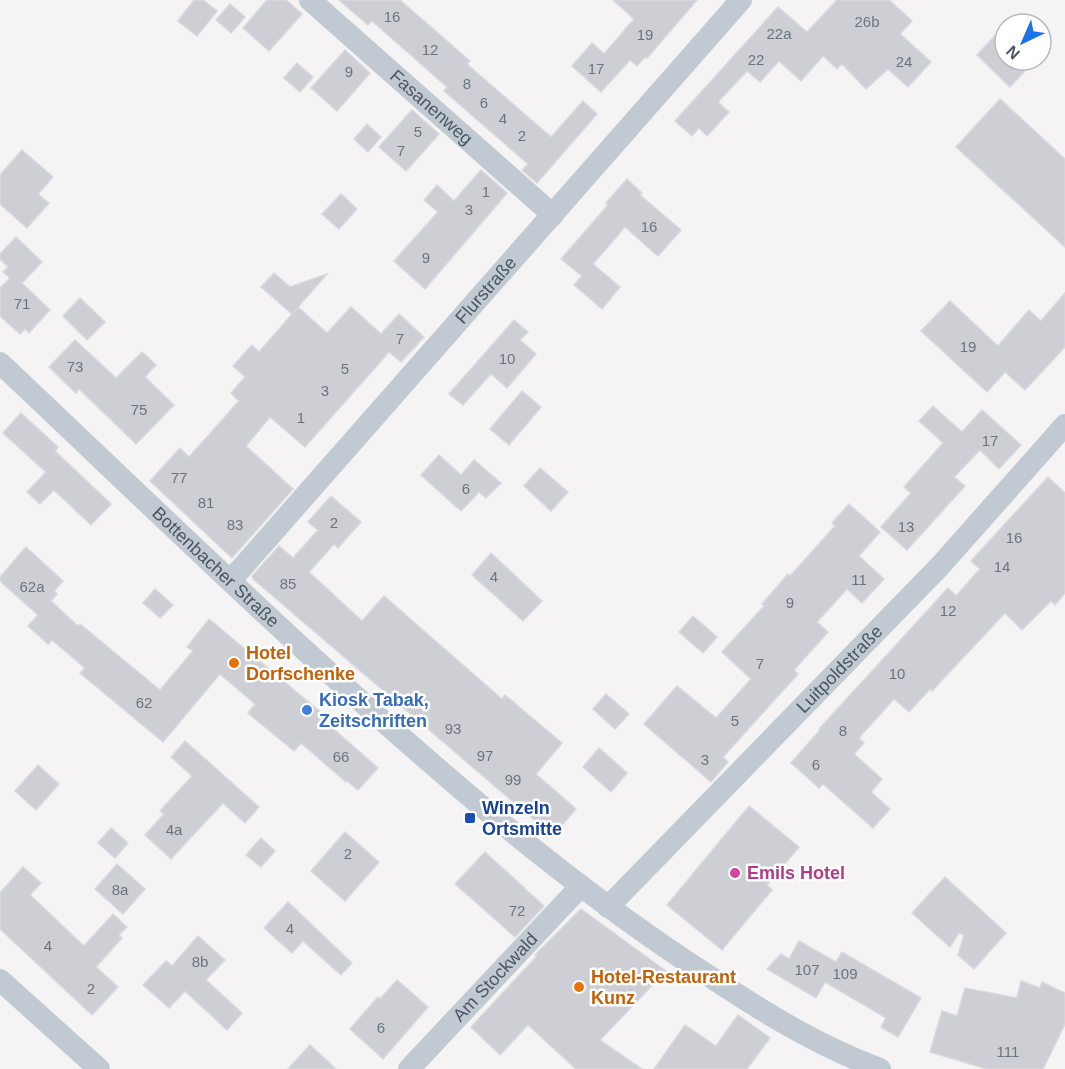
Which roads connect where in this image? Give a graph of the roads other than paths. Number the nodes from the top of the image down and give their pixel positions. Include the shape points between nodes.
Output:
1 (310, 0) edge
2 (741, 0) edge
3 (553, 215) junction
4 (0, 363) edge
5 (1065, 425) edge
6 (231, 580) junction
7 (580, 886) junction
8 (608, 907) junction
9 (0, 980) edge
10 (99, 1069) edge
11 (409, 1069) edge
12 (880, 1069) edge

1 - 3 street, Fasanenweg
2 - 3 street, Flurstraße
3 - 6 street, Flurstraße
4 - 6 street, Bottenbacher Straße
5 - 8 street, Luitpoldstraße via 924,582
6 - 7 street, Bottenbacher Straße via 466,794
7 - 8 street, Bottenbacher Straße
7 - 11 street, Am Stockwald
8 - 12 street, Bottenbacher Straße via 775,1020
9 - 10 street

